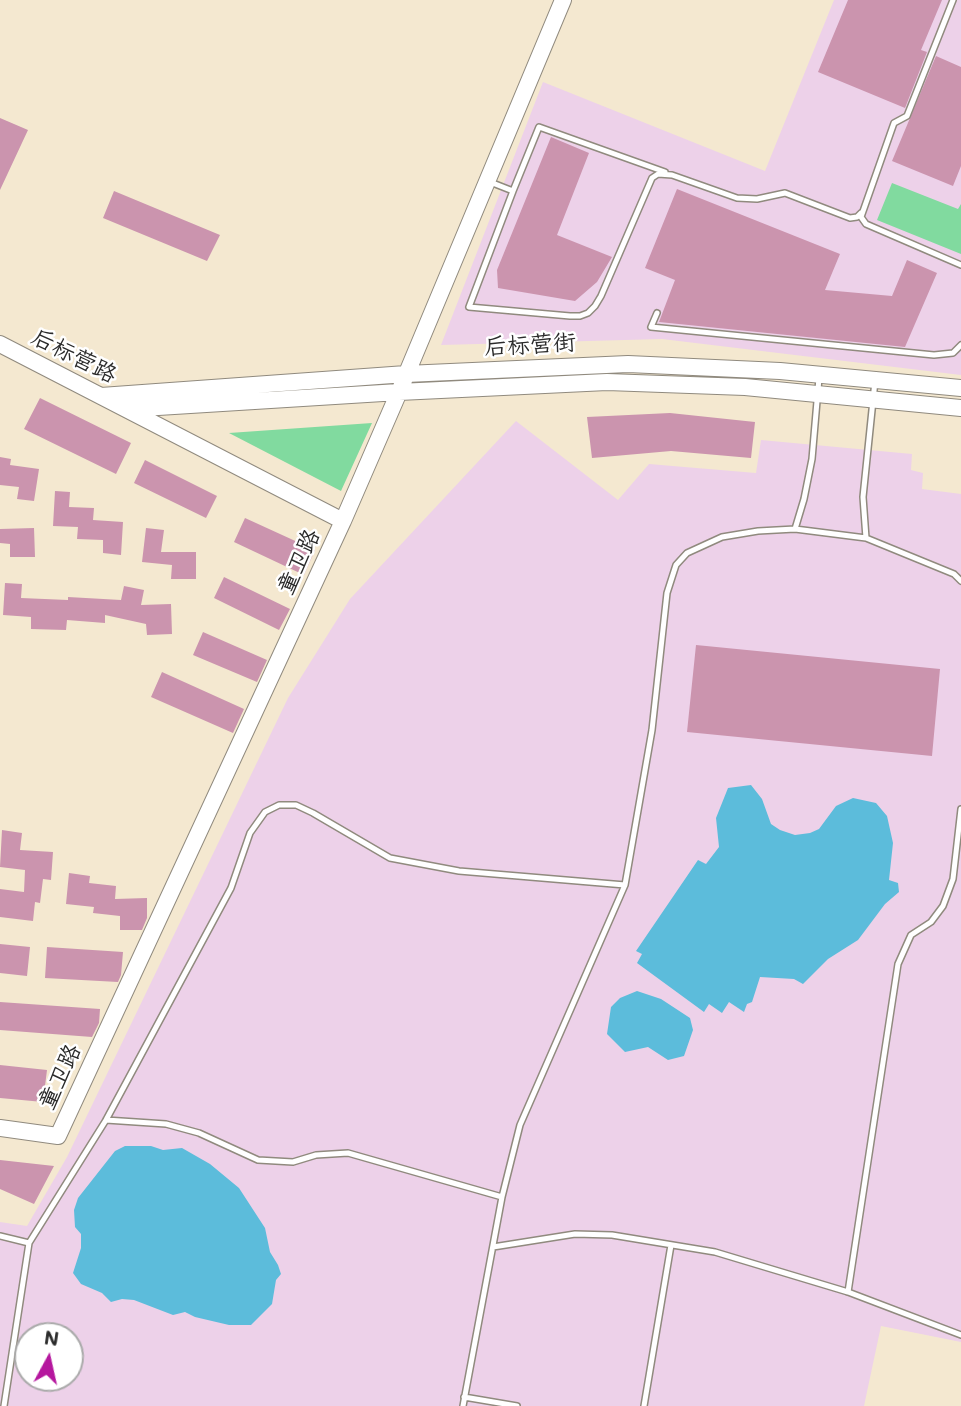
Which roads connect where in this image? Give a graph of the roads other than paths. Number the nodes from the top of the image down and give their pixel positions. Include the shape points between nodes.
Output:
1 (563, 0) edge
2 (953, 0) edge
3 (672, 175) junction
4 (487, 181) junction
5 (513, 191) junction
6 (861, 213) junction
7 (961, 265) edge
8 (657, 313) dead end
9 (0, 344) edge
10 (961, 345) edge
11 (407, 374) junction
12 (819, 375) junction
13 (875, 380) junction
14 (961, 388) edge
15 (399, 392) junction
16 (818, 394) junction
17 (100, 396) junction
18 (874, 399) junction
19 (961, 408) edge
20 (126, 409) junction
21 (342, 521) junction
22 (795, 529) junction
23 (866, 538) junction
24 (961, 581) edge
25 (961, 809) edge
26 (625, 885) junction
27 (106, 1120) junction
28 (0, 1128) edge
29 (502, 1197) junction
30 (0, 1236) edge
31 (29, 1242) junction
32 (671, 1245) junction
33 (493, 1247) junction
34 (848, 1292) junction
35 (961, 1335) edge
36 (464, 1397) junction
37 (4, 1406) edge
38 (463, 1406) edge
39 (517, 1406) edge
40 (644, 1406) edge

1 - 4 street, 童卫路
2 - 6 lane via 907,116 894,123
3 - 5 lane via 538,127
3 - 5 lane via 652,178 601,296 580,316 469,307
3 - 6 lane via 737,198 785,193 850,218
4 - 5 lane
4 - 11 street, 童卫路
6 - 7 lane via 866,224
8 - 10 lane via 651,327 934,355 953,353
9 - 17 street, 后标营路
11 - 12 street, 后标营街 via 628,364
11 - 15 street, 童卫路
11 - 17 street, 后标营街
12 - 13 street, 后标营街
12 - 16 lane
13 - 14 street, 后标营街
13 - 18 lane
15 - 16 street, 后标营街 via 607,382
15 - 20 street, 后标营街
15 - 21 street, 童卫路
16 - 18 street, 后标营街
16 - 22 lane via 813,459
17 - 20 street, 后标营路
18 - 19 street, 后标营街
18 - 23 lane via 863,497
20 - 21 street, 后标营路
21 - 28 street, 童卫路 via 58,1136
22 - 23 lane
22 - 26 lane via 722,537 687,553 676,565
23 - 24 lane
25 - 34 lane via 953,879 943,906 931,922 911,935 898,964
26 - 27 lane via 459,871 390,858 296,805 272,808 250,832 231,888
26 - 29 lane via 520,1125
27 - 29 lane via 166,1124 258,1160 293,1162 348,1153
27 - 31 lane
29 - 33 lane
30 - 31 lane
31 - 37 lane
32 - 33 lane via 575,1234
32 - 34 lane via 757,1263
32 - 40 lane
33 - 36 lane
34 - 35 lane
36 - 38 lane
36 - 39 lane

